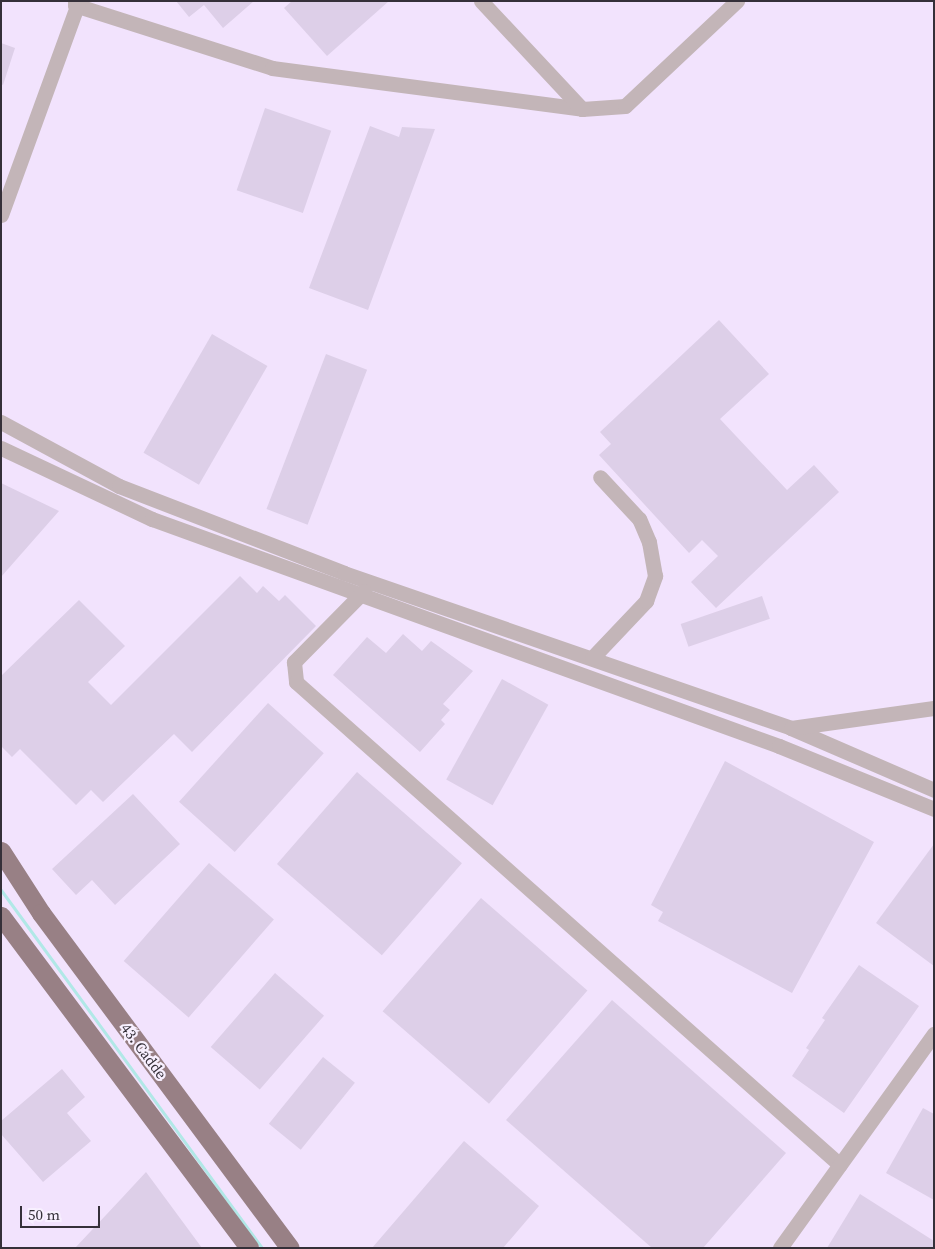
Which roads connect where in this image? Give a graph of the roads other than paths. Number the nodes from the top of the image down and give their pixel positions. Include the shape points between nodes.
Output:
1 (481, 1) edge
2 (737, 1) edge
3 (76, 2) edge
4 (582, 110) junction
5 (1, 215) edge
6 (1, 422) edge
7 (1, 448) edge
8 (600, 477) dead end
9 (371, 582) junction
10 (359, 597) junction
11 (592, 658) junction
12 (934, 708) edge
13 (791, 728) junction
14 (779, 746) junction
15 (934, 790) edge
16 (934, 809) edge
17 (1, 851) edge
18 (1, 916) edge
19 (934, 1034) edge
20 (840, 1165) junction
21 (249, 1248) edge
22 (290, 1248) edge
23 (780, 1248) edge

1 - 4 street
2 - 4 street via 625,106
3 - 4 street via 272,68
3 - 5 street
6 - 9 street via 119,486
7 - 10 street via 152,519
8 - 11 street via 639,519 653,554 655,576 646,601
9 - 10 street
9 - 11 street
10 - 14 street
10 - 20 street via 294,662 296,682
11 - 13 street
12 - 13 street
13 - 14 street
13 - 15 street
14 - 16 street
17 - 22 main road, 43. Cadde via 41,912
18 - 21 main road
19 - 20 street
20 - 23 street

